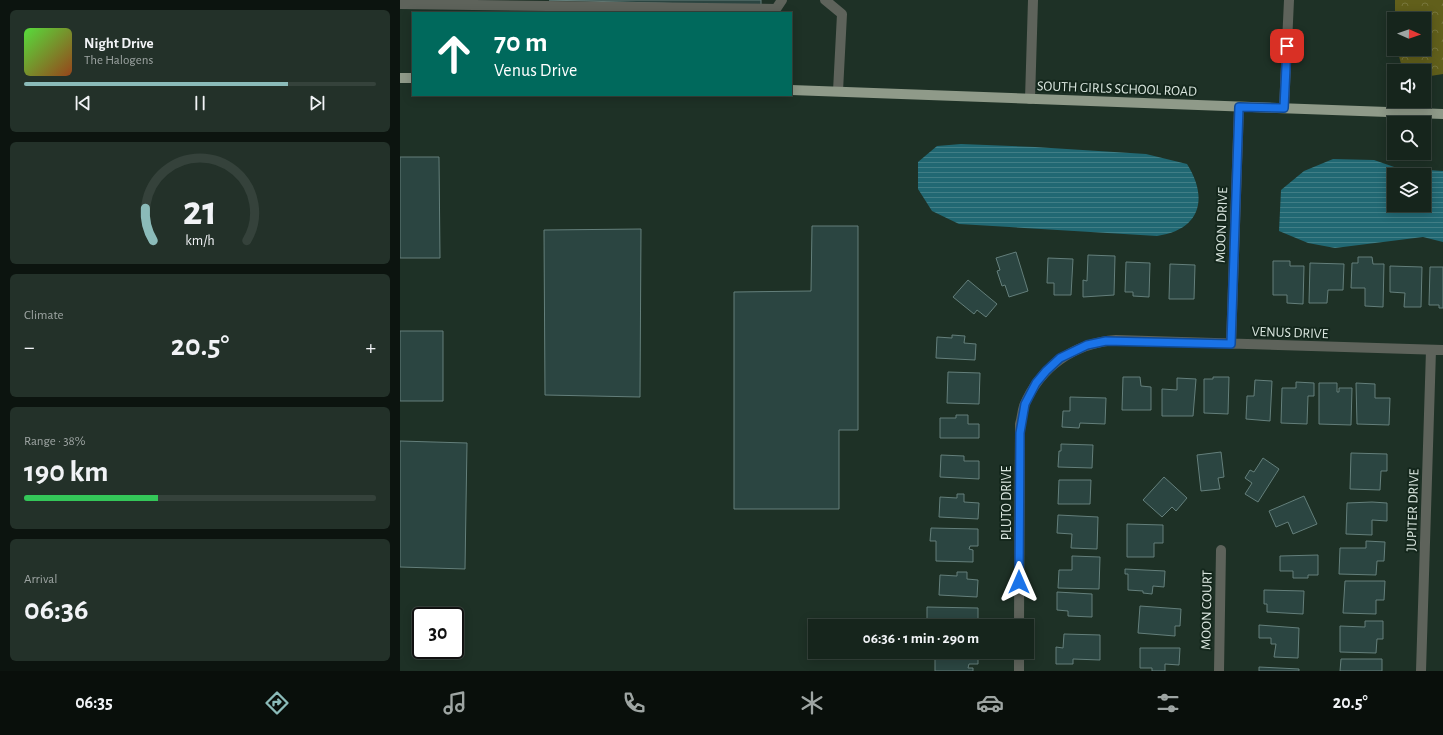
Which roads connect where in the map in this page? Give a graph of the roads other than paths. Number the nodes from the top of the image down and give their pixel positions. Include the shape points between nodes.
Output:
1 (782, 0) edge
2 (825, 0) edge
3 (1033, 0) edge
4 (1288, 0) edge
5 (400, 4) edge
6 (400, 78) edge
7 (412, 78) edge
8 (792, 90) edge
9 (838, 92) junction
10 (1030, 99) junction
11 (1239, 107) junction
12 (1284, 108) junction
13 (1443, 114) edge
14 (1231, 344) junction
15 (1432, 350) junction
16 (1443, 350) edge
17 (1025, 404) joint
18 (1221, 550) dead end
19 (1019, 619) edge
20 (1019, 659) edge
21 (1019, 671) edge
22 (1219, 671) edge
23 (1421, 671) edge

1 - 5 street via 776,9
2 - 9 street via 842,14
3 - 10 street
4 - 12 street
6 - 7 main road
8 - 9 main road, SOUTH GIRLS SCHOOL ROAD
9 - 10 main road, SOUTH GIRLS SCHOOL ROAD
10 - 11 main road, SOUTH GIRLS SCHOOL ROAD
11 - 12 main road, SOUTH GIRLS SCHOOL ROAD
11 - 14 street, MOON DRIVE
12 - 13 main road, SOUTH GIRLS SCHOOL ROAD
14 - 15 street, VENUS DRIVE
14 - 17 street, VENUS DRIVE via 1116,340 1092,344 1060,358 1046,371
15 - 16 street, VENUS DRIVE
15 - 23 street, JUPITER DRIVE
17 - 19 street, PLUTO DRIVE via 1020,428
18 - 22 street, MOON COURT
20 - 21 street

